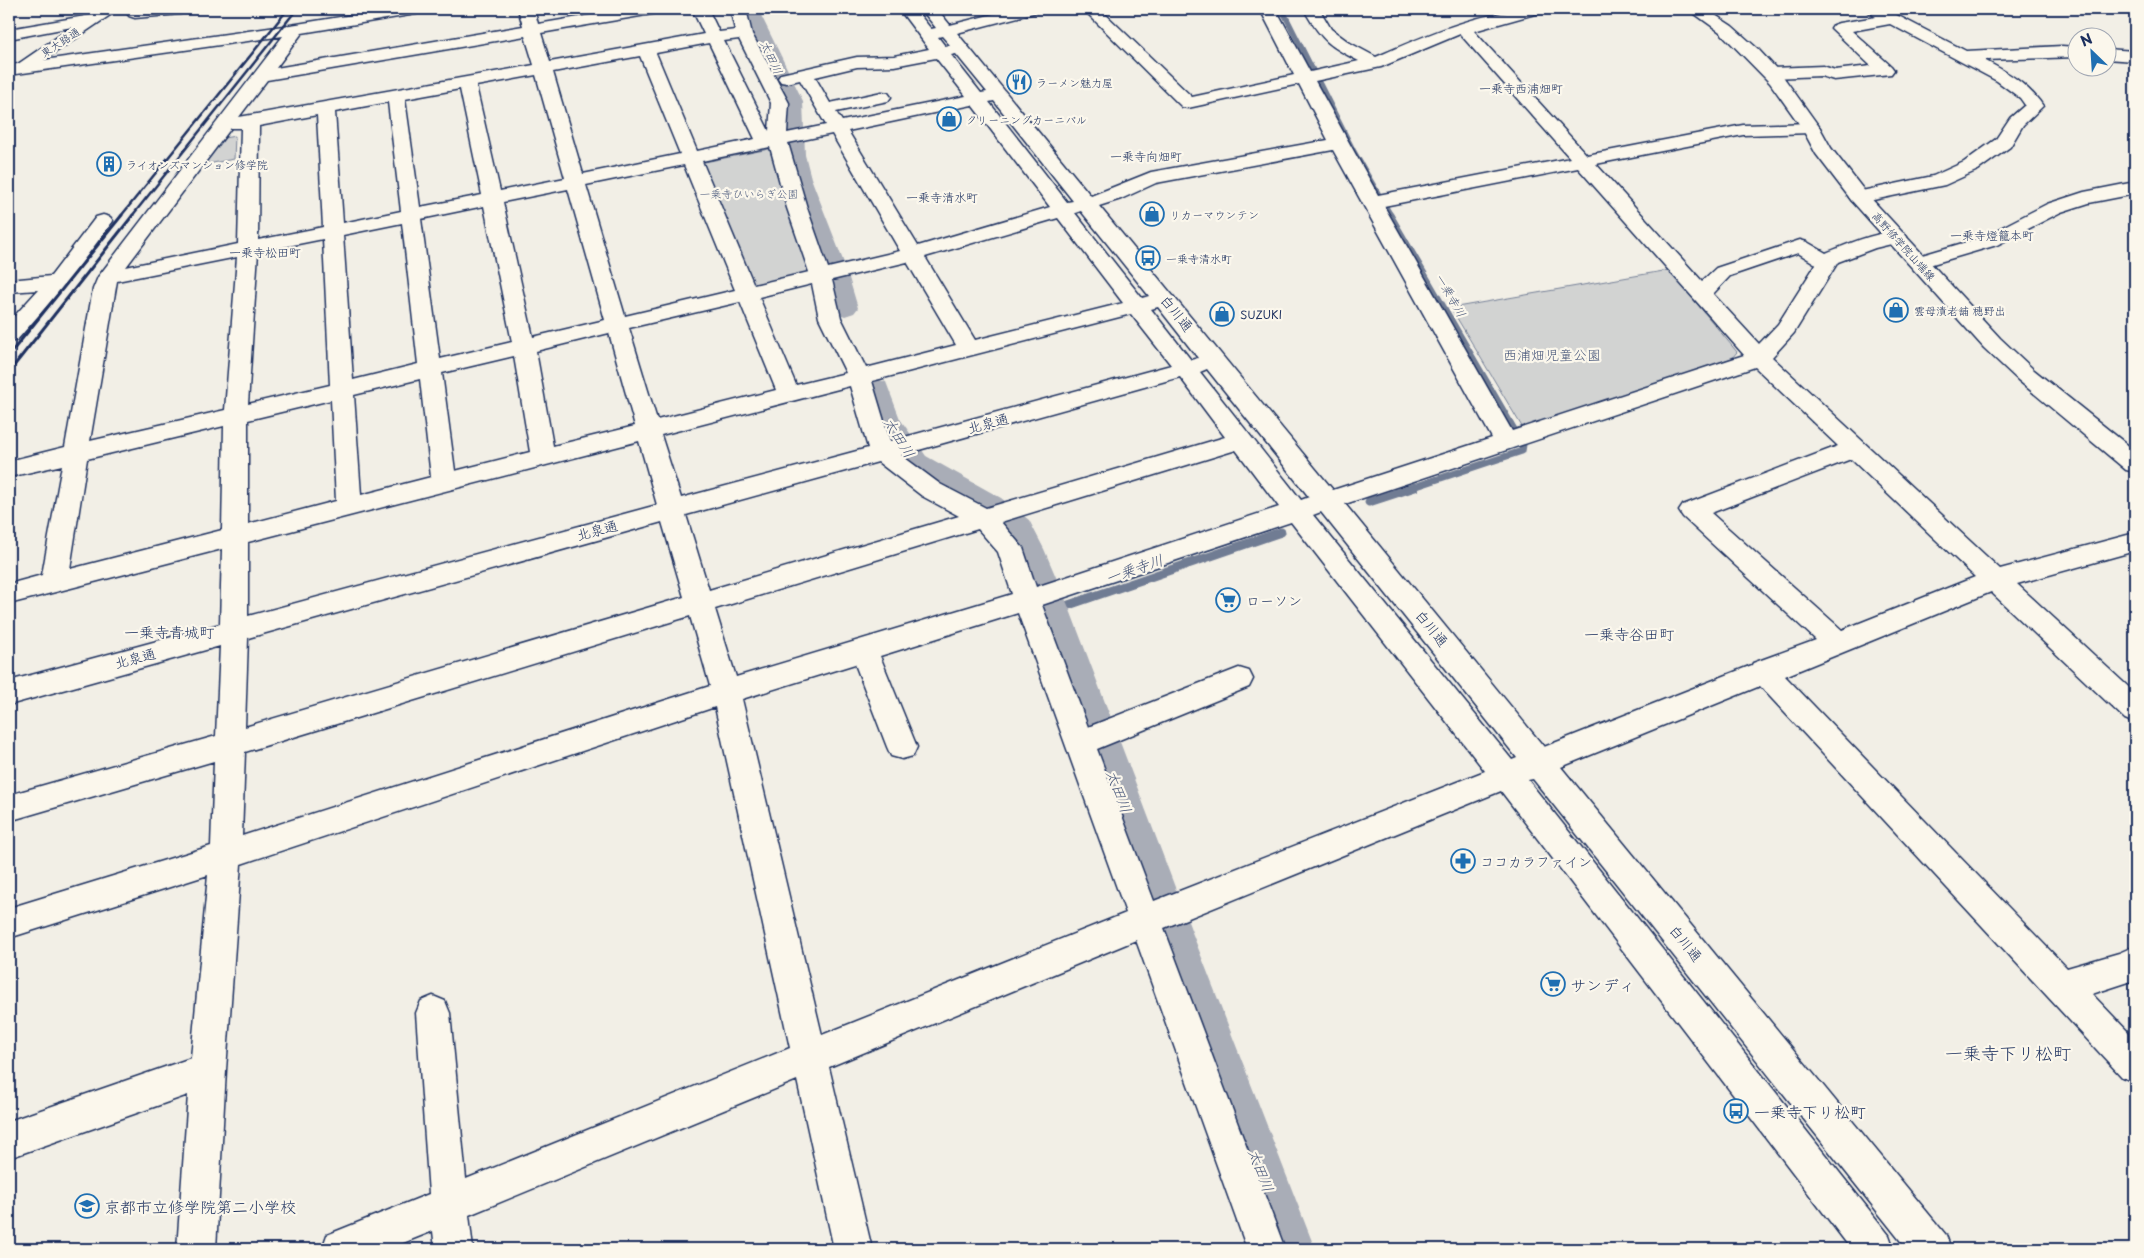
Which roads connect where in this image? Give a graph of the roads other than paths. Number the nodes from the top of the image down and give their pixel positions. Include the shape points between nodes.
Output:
1 (180, 9) edge
2 (332, 9) edge
3 (416, 9) edge
4 (652, 9) edge
5 (700, 9) edge
6 (738, 9) edge
7 (907, 9) edge
8 (930, 9) edge
9 (1032, 9) edge
10 (1090, 9) edge
11 (1268, 9) edge
12 (1536, 9) edge
13 (1696, 9) edge
14 (104, 13) edge
15 (1314, 13) dead end
16 (1497, 13) edge
17 (1884, 15) edge
18 (1924, 17) dead end
19 (529, 19) edge
20 (136, 21) edge
21 (317, 26) junction
22 (297, 29) junction
23 (1464, 29) junction
24 (947, 30) junction
25 (9, 34) edge
26 (744, 34) junction
27 (928, 35) junction
28 (715, 37) junction
29 (961, 48) junction
30 (646, 49) junction
31 (144, 51) junction
32 (2066, 51) edge
33 (942, 52) junction
34 (2116, 55) edge
35 (1966, 56) junction
36 (2135, 56) edge
37 (1375, 63) junction
38 (544, 68) junction
39 (12, 71) edge
40 (1771, 73) junction
41 (805, 75) junction
42 (261, 76) junction
43 (1304, 79) junction
44 (467, 82) junction
45 (769, 82) junction
46 (999, 94) junction
47 (396, 95) junction
48 (882, 97) dead end
49 (978, 99) junction
50 (326, 108) junction
51 (825, 109) junction
52 (250, 122) junction
53 (227, 123) junction
54 (837, 128) junction
55 (1811, 128) junction
56 (771, 141) junction
57 (1339, 143) junction
58 (691, 158) junction
59 (1583, 162) junction
60 (577, 181) junction
61 (2135, 188) edge
62 (1860, 196) junction
63 (493, 198) junction
64 (1088, 202) junction
65 (1372, 202) junction
66 (1063, 210) junction
67 (411, 215) junction
68 (103, 221) dead end
69 (333, 231) junction
70 (1897, 237) junction
71 (248, 249) junction
72 (913, 254) junction
73 (1827, 262) junction
74 (1919, 262) junction
75 (832, 273) junction
76 (108, 277) junction
77 (58, 282) junction
78 (9, 286) edge
79 (747, 294) junction
80 (1701, 294) junction
81 (1165, 298) junction
82 (1138, 305) junction
83 (618, 324) junction
84 (9, 335) edge
85 (524, 347) junction
86 (969, 348) junction
87 (1759, 358) junction
88 (1200, 364) junction
89 (430, 369) junction
90 (859, 377) junction
91 (342, 390) junction
92 (789, 394) junction
93 (236, 415) junction
94 (648, 431) junction
95 (1242, 440) junction
96 (1506, 442) junction
97 (896, 448) junction
98 (1855, 448) junction
99 (76, 453) junction
100 (543, 458) junction
101 (2135, 464) edge
102 (9, 469) edge
103 (444, 483) junction
104 (1328, 501) junction
105 (349, 507) junction
106 (672, 510) junction
107 (1296, 511) junction
108 (994, 514) junction
109 (235, 536) junction
110 (2135, 542) edge
111 (1994, 580) junction
112 (54, 583) junction
113 (9, 594) edge
114 (1040, 595) junction
115 (699, 604) junction
116 (234, 631) junction
117 (1837, 642) junction
118 (863, 649) junction
119 (1763, 672) junction
120 (1239, 679) dead end
121 (726, 692) junction
122 (9, 693) edge
123 (2135, 711) edge
124 (1080, 743) junction
125 (230, 744) junction
126 (902, 747) dead end
127 (1540, 762) junction
128 (1507, 776) junction
129 (9, 808) edge
130 (226, 855) junction
131 (1159, 916) junction
132 (9, 923) edge
133 (2135, 962) edge
134 (2061, 986) junction
135 (433, 1013) dead end
136 (808, 1058) junction
137 (2135, 1064) edge
138 (208, 1070) junction
139 (9, 1139) edge
140 (449, 1206) junction
141 (196, 1249) edge
142 (341, 1249) edge
143 (454, 1249) edge
144 (853, 1249) edge
145 (1266, 1249) edge
146 (1875, 1249) edge
147 (1932, 1249) edge

1 - 20 street
2 - 21 street
3 - 21 street
4 - 19 street
5 - 28 street
6 - 26 street
7 - 27 street, 白川通
8 - 24 street, 白川通
9 - 24 street
10 - 43 street via 1188,103
11 - 43 street
12 - 16 street
13 - 40 street, 高野修学院山端線 via 1726,28
14 - 25 street
14 - 39 street, 東大路通
15 - 37 street via 1325,32 1344,47
16 - 23 street
17 - 18 street
17 - 35 street
17 - 40 street via 1839,28 1885,70 1834,75 1824,71
19 - 38 street
19 - 42 street
20 - 31 street
21 - 22 street
22 - 31 street
22 - 42 street
23 - 37 street via 1443,34
23 - 59 street
24 - 27 street
24 - 29 street, 白川通
26 - 28 street
26 - 45 street
27 - 33 street, 白川通
28 - 30 street
28 - 56 street
29 - 33 street
29 - 46 street, 白川通
30 - 38 street
30 - 58 street
31 - 39 street
32 - 35 street
33 - 41 street via 894,62 857,62
33 - 49 street, 白川通
34 - 36 street
35 - 62 street via 2003,77 2027,95 2034,106 2016,122 2003,143 1971,166 1938,181
37 - 43 street
38 - 44 street
38 - 60 street
40 - 55 street, 高野修学院山端線
41 - 45 street
41 - 51 street
42 - 53 street
43 - 57 street
44 - 47 street
44 - 63 street
45 - 56 street via 780,103
46 - 49 street
46 - 64 street, 白川通
47 - 50 street
47 - 67 street
48 - 51 street
49 - 54 street
49 - 66 street, 白川通
50 - 52 street
50 - 69 street
51 - 54 street
52 - 53 street
52 - 71 street
53 - 76 street
54 - 56 street
54 - 72 street
55 - 59 street via 1743,130
55 - 62 street, 高野修学院山端線 via 1823,150
56 - 58 street
56 - 75 street via 797,208
57 - 64 street via 1151,178
57 - 65 street
58 - 60 street
58 - 79 street
59 - 65 street
59 - 80 street
60 - 63 street
60 - 83 street
61 - 74 street via 2084,198 2054,208 1990,241
62 - 70 street, 高野修学院山端線
63 - 67 street
63 - 85 street
64 - 66 street
64 - 81 street, 白川通
65 - 96 street
66 - 72 street
66 - 82 street, 白川通
67 - 69 street
67 - 89 street
68 - 77 street
69 - 71 street
69 - 91 street
70 - 73 street via 1868,244
70 - 74 street, 高野修学院山端線
71 - 76 street
71 - 93 street
72 - 75 street
72 - 86 street
73 - 80 street via 1800,246 1723,272
73 - 87 street via 1786,328
74 - 101 street, 高野修学院山端線 via 1992,343
75 - 79 street
75 - 90 street via 830,318
76 - 99 street
77 - 78 street
77 - 84 street
79 - 83 street
79 - 92 street
80 - 87 street
81 - 82 street
81 - 88 street, 白川通
82 - 86 street
82 - 88 street, 白川通
83 - 85 street
83 - 94 street
85 - 89 street
85 - 100 street
86 - 90 street
87 - 96 street
87 - 98 street
88 - 95 street, 白川通
88 - 97 street, 北泉通
88 - 104 street, 白川通
89 - 91 street
89 - 103 street
90 - 92 street
90 - 97 street
91 - 93 street
91 - 105 street
92 - 94 street
93 - 99 street
93 - 109 street
94 - 100 street
94 - 106 street
95 - 107 street, 白川通
95 - 108 street
96 - 104 street
97 - 106 street, 北泉通
97 - 108 street via 930,490
98 - 111 street
98 - 117 street via 1692,511
99 - 102 street
99 - 112 street
100 - 103 street
103 - 105 street
104 - 107 street
104 - 127 street, 白川通
105 - 109 street
106 - 115 street
106 - 116 street, 北泉通
107 - 114 street
107 - 128 street, 白川通
108 - 114 street via 1010,548
108 - 115 street
109 - 112 street
109 - 116 street
110 - 111 street
111 - 117 street
111 - 123 street
112 - 113 street
114 - 118 street
114 - 124 street
115 - 121 street
115 - 125 street
116 - 122 street, 北泉通
116 - 125 street
117 - 119 street
118 - 121 street
118 - 126 street
119 - 127 street
119 - 134 street
120 - 124 street
121 - 130 street
121 - 136 street
124 - 131 street
125 - 129 street
125 - 130 street
127 - 128 street
127 - 147 street, 白川通
128 - 131 street
128 - 146 street, 白川通
130 - 132 street
130 - 138 street
131 - 136 street
131 - 145 street
133 - 134 street
134 - 137 street
135 - 140 street
136 - 140 street
136 - 144 street
138 - 139 street
138 - 141 street
140 - 142 street
140 - 143 street

